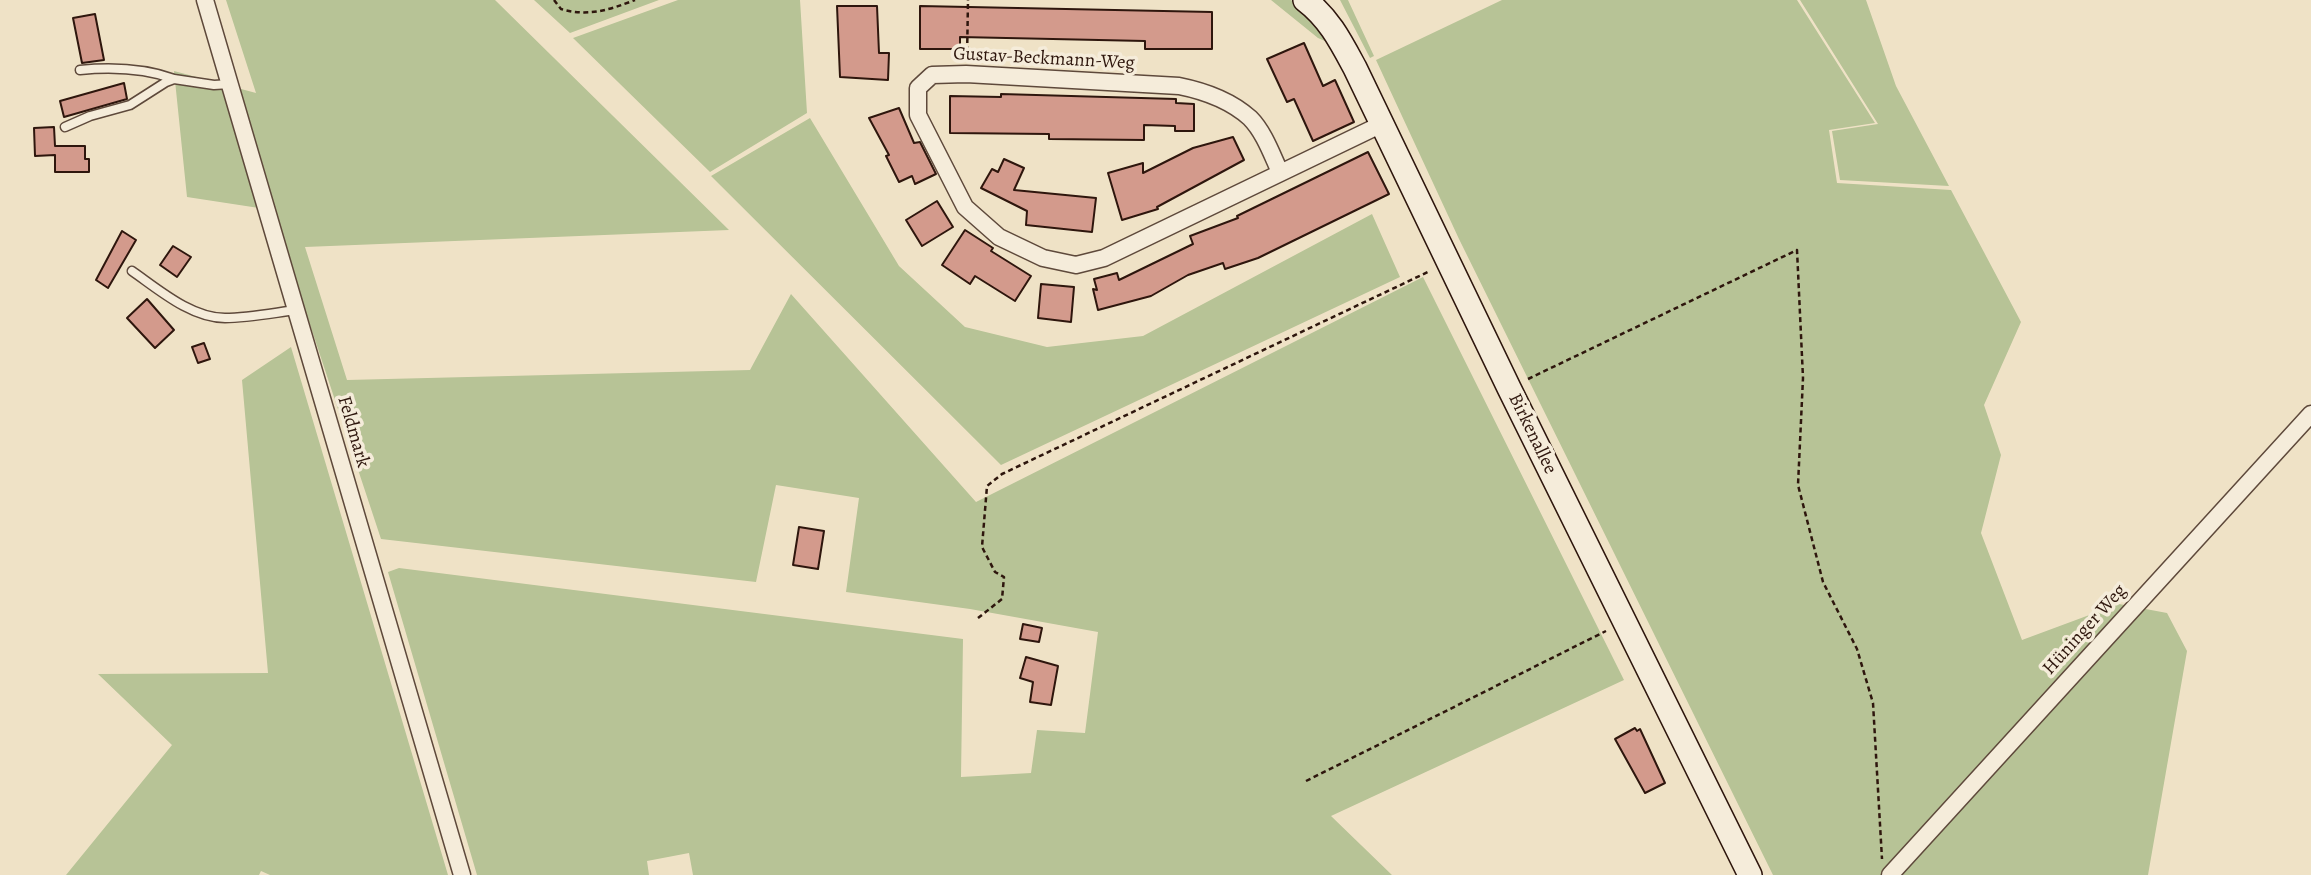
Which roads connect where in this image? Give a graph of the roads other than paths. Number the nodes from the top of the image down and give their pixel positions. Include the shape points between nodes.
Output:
1 (205, 0) edge
2 (1305, 0) edge
3 (80, 71) dead end
4 (174, 79) junction
5 (230, 85) junction
6 (1380, 125) junction
7 (65, 127) dead end
8 (1280, 172) junction
9 (132, 271) dead end
10 (296, 310) junction
11 (2311, 414) edge
12 (1886, 868) edge
13 (462, 875) edge
14 (1750, 875) edge

1 - 5 street, Feldmark
2 - 6 street, Birkenallee via 1332,27
3 - 4 lane via 108,67
4 - 5 lane
4 - 7 lane via 130,105
5 - 10 street, Feldmark
6 - 8 street, Gustav-Beckmann-Weg
6 - 14 street, Birkenallee
8 - 8 street, Gustav-Beckmann-Weg via 1104,258 1076,265 1043,258 999,237 965,207 918,115 918,88 932,75 966,74 1198,90 1251,119
9 - 10 lane via 207,316
10 - 13 street, Feldmark
11 - 12 street, Hüninger Weg

